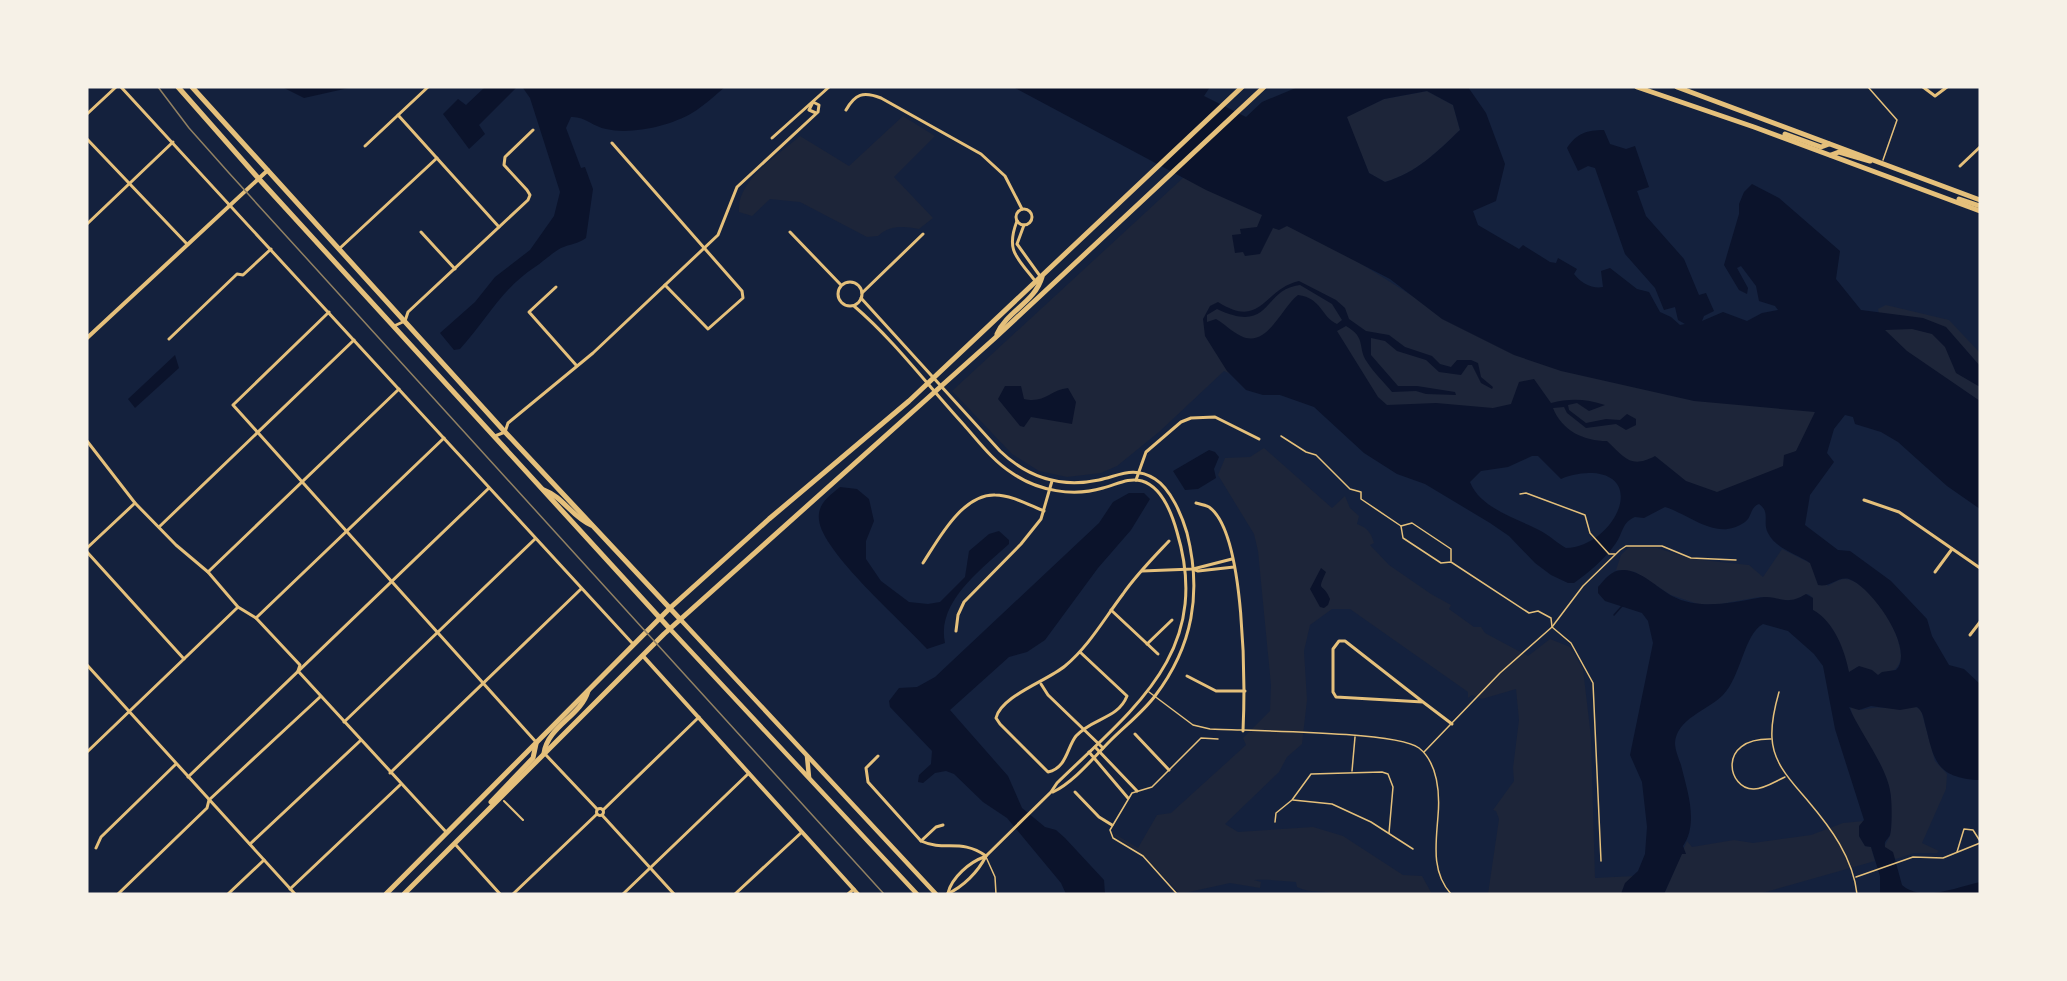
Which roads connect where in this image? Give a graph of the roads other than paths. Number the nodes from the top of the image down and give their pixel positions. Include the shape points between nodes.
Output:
1 (116, 87) edge
2 (121, 87) edge
3 (178, 87) edge
4 (192, 87) edge
5 (428, 87) edge
6 (829, 87) edge
7 (1242, 87) edge
8 (1264, 87) edge
9 (1637, 87) edge
10 (1677, 87) edge
11 (1868, 87) edge
12 (1923, 87) edge
13 (1947, 87) edge
14 (810, 104) junction
15 (846, 110) dead end
16 (816, 113) junction
17 (87, 114) edge
18 (398, 115) junction
19 (1754, 127) junction
20 (533, 130) dead end
21 (772, 138) dead end
22 (87, 139) edge
23 (173, 142) junction
24 (612, 143) dead end
25 (1829, 144) junction
26 (365, 146) dead end
27 (1980, 147) edge
28 (1831, 155) junction
29 (437, 158) junction
30 (1874, 161) junction
31 (1881, 163) junction
32 (1960, 166) dead end
33 (268, 171) junction
34 (259, 179) junction
35 (130, 183) junction
36 (1980, 200) edge
37 (231, 205) junction
38 (1980, 208) edge
39 (1022, 209) junction
40 (1017, 221) junction
41 (87, 224) edge
42 (1024, 225) junction
43 (499, 227) junction
44 (421, 232) dead end
45 (790, 232) dead end
46 (923, 234) dead end
47 (188, 245) junction
48 (271, 249) junction
49 (339, 249) junction
50 (703, 250) junction
51 (455, 268) junction
52 (1039, 280) junction
53 (665, 285) junction
54 (841, 286) junction
55 (556, 287) dead end
56 (862, 292) junction
57 (861, 298) junction
58 (854, 306) junction
59 (329, 312) junction
60 (405, 321) junction
61 (393, 326) junction
62 (87, 337) edge
63 (170, 339) dead end
64 (995, 339) junction
65 (354, 340) junction
66 (576, 365) junction
67 (934, 376) junction
68 (927, 382) junction
69 (941, 387) junction
70 (399, 389) junction
71 (934, 393) junction
72 (505, 432) junction
73 (258, 434) junction
74 (1281, 435) dead end
75 (494, 436) junction
76 (444, 438) junction
77 (1259, 439) dead end
78 (87, 441) edge
79 (1139, 472) junction
80 (1136, 480) junction
81 (1052, 481) junction
82 (302, 482) junction
83 (489, 488) junction
84 (542, 489) junction
85 (1050, 490) junction
86 (1520, 494) dead end
87 (1864, 500) dead end
88 (135, 503) junction
89 (1196, 503) dead end
90 (1044, 511) junction
91 (775, 514) junction
92 (784, 525) junction
93 (593, 526) junction
94 (1401, 526) junction
95 (159, 527) junction
96 (346, 532) junction
97 (535, 539) junction
98 (1168, 541) dead end
99 (1952, 549) junction
100 (87, 550) edge
101 (1616, 554) junction
102 (1232, 559) junction
103 (1736, 560) dead end
104 (1451, 562) junction
105 (923, 563) dead end
106 (1234, 567) junction
107 (1980, 568) edge
108 (1193, 569) junction
109 (1185, 570) junction
110 (1142, 571) junction
111 (208, 572) junction
112 (1935, 572) dead end
113 (391, 582) junction
114 (581, 590) junction
115 (238, 607) junction
116 (670, 608) junction
117 (1111, 610) junction
118 (660, 617) junction
119 (256, 618) junction
120 (680, 619) junction
121 (1172, 620) dead end
122 (1980, 622) edge
123 (1552, 627) junction
124 (670, 628) junction
125 (956, 631) dead end
126 (437, 633) junction
127 (1970, 635) dead end
128 (633, 644) junction
129 (1147, 644) junction
130 (1080, 652) junction
131 (1158, 654) dead end
132 (643, 656) junction
133 (184, 659) junction
134 (87, 665) edge
135 (298, 671) junction
136 (1187, 676) dead end
137 (483, 684) junction
138 (1041, 684) junction
139 (588, 690) junction
140 (1245, 691) junction
141 (1149, 692) junction
142 (1779, 692) dead end
143 (320, 696) junction
144 (1155, 697) junction
145 (1423, 702) junction
146 (129, 712) junction
147 (699, 717) junction
148 (343, 723) junction
149 (1452, 724) junction
150 (1084, 729) junction
151 (1243, 731) junction
152 (1135, 734) dead end
153 (1355, 736) junction
154 (1218, 739) dead end
155 (1772, 739) junction
156 (360, 741) junction
157 (536, 742) junction
158 (1098, 743) junction
159 (1095, 747) junction
160 (1103, 748) junction
161 (87, 752) edge
162 (1089, 752) junction
163 (1099, 752) junction
164 (1424, 752) junction
165 (544, 753) junction
166 (807, 756) junction
167 (878, 756) dead end
168 (1093, 757) junction
169 (176, 764) junction
170 (1169, 770) junction
171 (1352, 772) junction
172 (390, 773) junction
173 (749, 773) junction
174 (1786, 776) junction
175 (188, 777) junction
176 (810, 780) junction
177 (401, 784) junction
178 (1137, 791) junction
179 (1051, 792) junction
180 (1075, 792) dead end
181 (1128, 798) junction
182 (209, 800) junction
183 (1292, 800) junction
184 (504, 801) dead end
185 (601, 813) junction
186 (480, 818) junction
187 (523, 820) dead end
188 (1275, 822) dead end
189 (943, 825) dead end
190 (1112, 825) junction
191 (802, 832) junction
192 (447, 833) junction
193 (1389, 833) junction
194 (921, 841) junction
195 (1980, 842) edge
196 (250, 844) junction
197 (454, 844) junction
198 (96, 848) dead end
199 (1413, 849) dead end
200 (1957, 852) junction
201 (986, 856) junction
202 (264, 860) junction
203 (1601, 861) dead end
204 (650, 868) junction
205 (962, 872) junction
206 (1855, 877) junction
207 (967, 879) junction
208 (290, 889) junction
209 (854, 889) junction
210 (118, 894) edge
211 (228, 894) edge
212 (295, 894) edge
213 (386, 894) edge
214 (404, 894) edge
215 (500, 894) edge
216 (513, 894) edge
217 (623, 894) edge
218 (674, 894) edge
219 (735, 894) edge
220 (848, 894) edge
221 (858, 894) edge
222 (917, 894) edge
223 (936, 894) edge
224 (947, 894) edge
225 (996, 894) edge
226 (1177, 894) edge
227 (1451, 894) edge
228 (1857, 894) edge

1 - 17 street
2 - 23 street
3 - 34 main road
4 - 33 main road
5 - 18 street
6 - 14 street
7 - 52 main road
8 - 64 main road
9 - 19 main road
10 - 25 main road
11 - 31 lane via 1897,120
12 - 13 street via 1935,96
14 - 16 street via 810,112
14 - 16 street via 819,105
14 - 21 street
15 - 39 street via 858,95 871,94 981,154 1005,176
16 - 50 street via 737,187 724,225
18 - 26 street
18 - 29 street
19 - 25 main road via 1821,147
19 - 28 main road
20 - 43 street via 505,157 504,165 530,195
22 - 35 street
23 - 35 street
23 - 37 street
24 - 50 street
25 - 30 main road
27 - 32 street
28 - 30 main road via 1839,152
28 - 38 main road
29 - 43 street
29 - 49 street
30 - 31 main road
31 - 36 main road
33 - 34 street
33 - 49 main road
34 - 37 street
34 - 61 main road
35 - 41 street
35 - 47 street
37 - 47 street
37 - 48 street
39 - 40 street via 1017,213
39 - 42 street via 1032,216
40 - 42 street
40 - 52 street via 1011,244 1015,256
42 - 52 street via 1017,244
43 - 51 street
44 - 51 street
45 - 54 street
46 - 56 street
47 - 62 street
48 - 59 street
48 - 63 street via 243,275 237,274
49 - 60 main road
50 - 53 street
50 - 53 street via 742,291 743,298 732,309 708,329
51 - 60 street via 408,312
52 - 64 main road via 1036,292 1006,319
52 - 67 main road
53 - 66 street
54 - 56 street via 855,283
54 - 58 street via 837,293 840,301
55 - 66 street via 529,312
56 - 57 street
57 - 58 street
57 - 67 street
58 - 68 street
59 - 65 street
59 - 73 street via 232,405
60 - 61 street
60 - 72 main road
61 - 75 main road
64 - 69 main road
65 - 70 street
65 - 73 street
66 - 72 street via 508,423
67 - 68 main road
67 - 69 street
68 - 71 street
68 - 91 main road
69 - 71 main road
69 - 81 street via 1007,458
70 - 76 street
70 - 82 street
71 - 85 street via 1001,465 1024,481
71 - 92 main road
72 - 75 street
72 - 93 main road
73 - 82 street
73 - 95 street
74 - 94 lane via 1316,455 1350,489 1361,492 1361,499
75 - 84 main road
76 - 83 street
76 - 96 street
77 - 79 street via 1215,417 1191,418 1146,453
78 - 88 street
79 - 80 street
79 - 81 street via 1124,471 1073,483
79 - 108 street via 1166,489 1185,525
80 - 85 street via 1087,491
80 - 109 street via 1160,494 1172,515
81 - 85 street
82 - 96 street
82 - 111 street
83 - 97 street
83 - 113 street
84 - 93 main road via 554,494 576,518
84 - 118 main road
85 - 90 street
86 - 101 lane via 1585,515 1590,533 1609,554
87 - 99 street via 1899,512
88 - 95 street
88 - 100 street
89 - 102 street via 1207,506 1215,515
90 - 105 street via 1001,495 982,497 940,532
90 - 125 street via 1021,544 964,602
91 - 92 main road
91 - 116 main road
92 - 120 main road
93 - 116 main road
94 - 104 lane via 1403,538 1411,544 1441,563
94 - 104 lane via 1412,523 1451,549
95 - 111 street
96 - 113 street
96 - 119 street
97 - 114 street
97 - 126 street
98 - 110 street
99 - 107 street
99 - 112 street
100 - 133 street
101 - 103 lane via 1626,546 1662,546 1691,558
101 - 123 lane via 1583,586
102 - 106 street
102 - 108 street
104 - 123 lane via 1529,613 1538,611 1551,618
106 - 108 street
106 - 140 street
108 - 109 street
108 - 144 street via 1189,632
109 - 110 street
109 - 141 street via 1181,624 1173,650
110 - 117 street
111 - 115 street
113 - 126 street
113 - 135 street
114 - 128 street
114 - 137 street
115 - 119 street
115 - 133 street
116 - 118 main road
116 - 120 main road
117 - 129 street
117 - 130 street
118 - 124 main road
118 - 128 main road
119 - 135 street via 300,665
120 - 124 main road
120 - 166 main road
121 - 129 street
122 - 127 street
123 - 149 lane via 1500,673
123 - 203 lane via 1571,643 1593,683
124 - 132 main road
124 - 176 main road
126 - 137 street
126 - 148 street
128 - 139 main road
129 - 131 street
130 - 138 street
130 - 150 street via 1127,696 1116,712
132 - 147 street
132 - 165 main road
133 - 146 street
134 - 146 street
135 - 143 street
135 - 175 street
136 - 140 street via 1216,691
137 - 157 street
137 - 172 street
138 - 150 street
138 - 150 street via 1016,694 996,718 1000,724 1048,772 1068,754 1075,737
139 - 157 main road
139 - 165 main road via 580,706 548,740
140 - 151 street
141 - 144 lane
141 - 158 street
142 - 155 lane
143 - 148 street
143 - 182 street
144 - 151 lane via 1193,725
144 - 160 street
145 - 145 street via 1345,641 1338,641 1334,649 1336,697
145 - 149 street
146 - 161 street
146 - 169 street
147 - 173 street
147 - 185 street
148 - 156 street
149 - 164 lane
150 - 158 street
151 - 153 lane
152 - 170 street
153 - 164 lane via 1407,741
153 - 171 lane
154 - 170 lane via 1201,738
155 - 174 lane
155 - 174 lane via 1743,743 1731,761 1733,771 1738,782 1748,789
156 - 172 street
156 - 196 street
157 - 186 main road via 533,758
157 - 192 main road
158 - 159 street
158 - 160 street
159 - 162 street
159 - 163 street
160 - 163 street
162 - 168 street
162 - 179 street
163 - 168 street
163 - 178 street
164 - 227 lane via 1436,776 1440,807 1437,871
165 - 185 street
165 - 186 main road
166 - 176 main road
166 - 223 main road
167 - 194 street via 866,768 868,782
168 - 179 street
168 - 181 street
169 - 175 street
169 - 198 street via 101,837
170 - 178 lane via 1152,787
171 - 183 lane via 1311,774
171 - 193 lane via 1388,774 1393,787
172 - 177 street
173 - 191 street
173 - 204 street
174 - 206 lane via 1831,829
175 - 182 street
176 - 222 main road
177 - 192 street
177 - 208 street
178 - 181 lane
179 - 201 street
180 - 190 street
181 - 190 lane
182 - 196 street
182 - 210 street via 207,808
183 - 188 lane via 1276,813
183 - 193 lane via 1332,804
184 - 187 street
185 - 204 street
185 - 216 street
186 - 197 main road
189 - 194 street
190 - 226 lane via 1113,838 1143,856
191 - 209 street
191 - 219 street
192 - 213 main road
193 - 199 lane
194 - 201 street via 970,846
195 - 200 lane
195 - 200 lane via 1973,830 1964,829
196 - 202 street
197 - 214 main road
197 - 215 street
200 - 206 lane via 1943,858 1913,857
201 - 205 street
201 - 207 street
201 - 225 lane via 995,877
202 - 208 street
202 - 211 street
204 - 217 street
204 - 218 street
205 - 207 street
205 - 224 street via 950,884
206 - 228 lane
207 - 224 street
208 - 212 street
209 - 220 street
209 - 221 street

